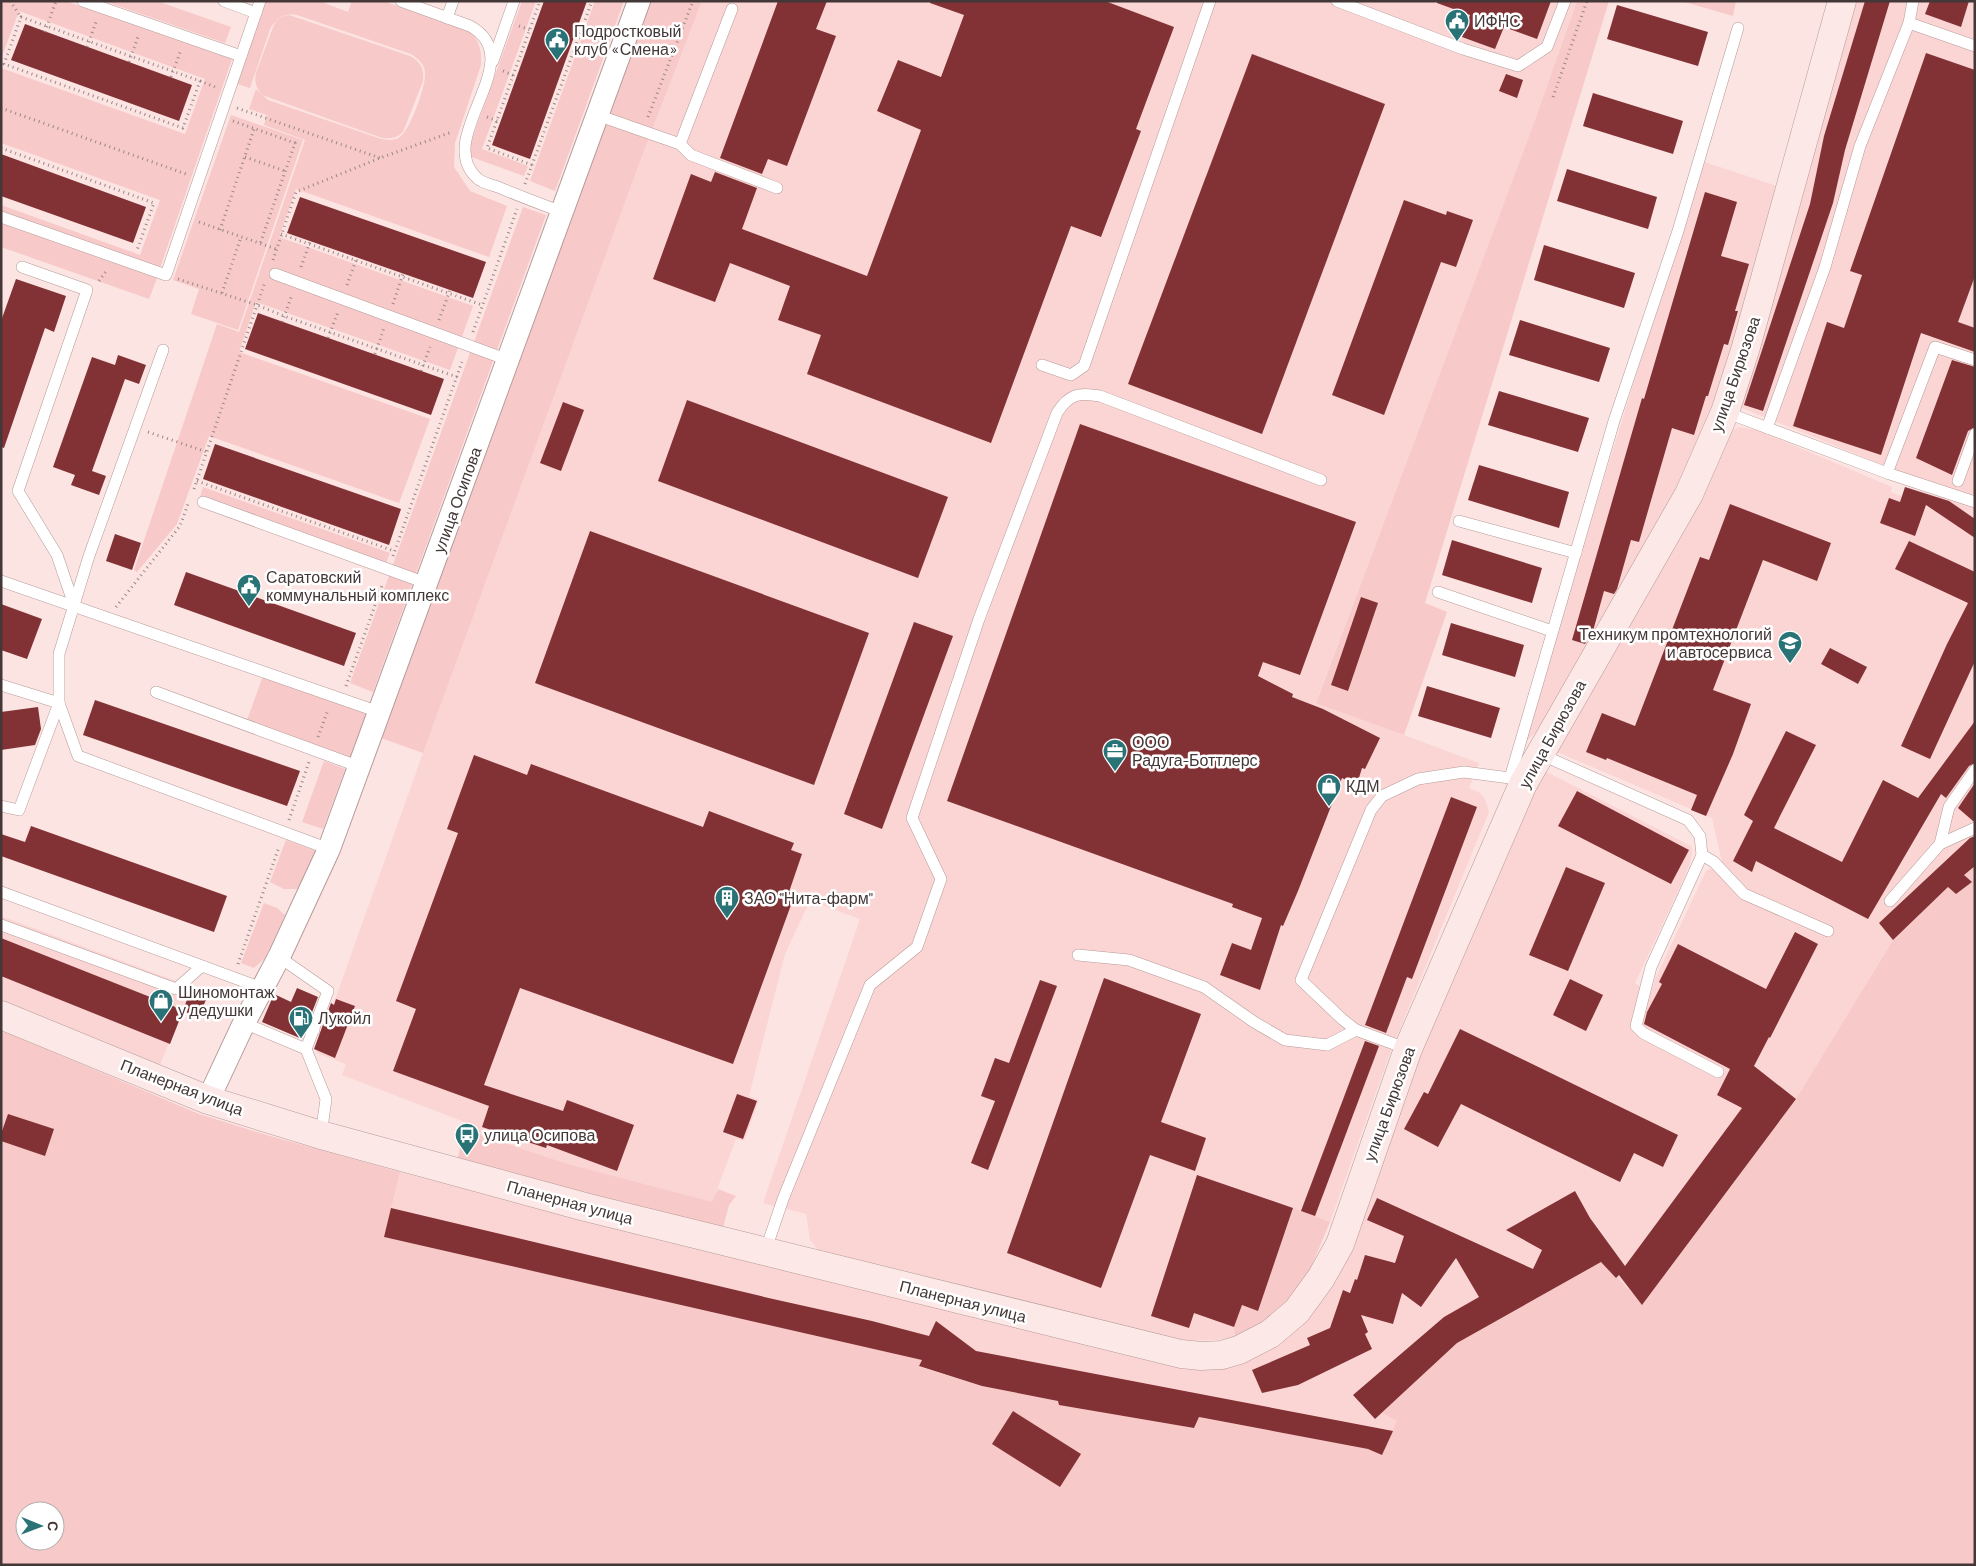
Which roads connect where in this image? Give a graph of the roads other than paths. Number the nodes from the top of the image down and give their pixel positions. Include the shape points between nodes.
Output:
1 (83, 1) edge
2 (224, 1) edge
3 (401, 1) edge
4 (453, 1) edge
5 (514, 1) edge
6 (639, 1) edge
7 (1210, 1) edge
8 (1336, 1) edge
9 (1565, 1) edge
10 (1842, 1) edge
11 (1913, 1) edge
12 (258, 7) edge
13 (732, 8) dead end
14 (447, 18) junction
15 (1909, 24) junction
16 (1738, 28) dead end
17 (1975, 46) edge
18 (241, 56) junction
19 (490, 67) junction
20 (597, 116) junction
21 (680, 144) junction
22 (777, 188) dead end
23 (562, 212) junction
24 (1, 217) edge
25 (22, 267) dead end
26 (270, 273) road end
27 (163, 350) dead end
28 (508, 360) junction
29 (1975, 360) edge
30 (1042, 365) dead end
31 (1725, 412) junction
32 (1767, 428) junction
33 (1975, 434) edge
34 (1887, 473) junction
35 (1321, 480) dead end
36 (1958, 481) dead end
37 (203, 502) dead end
38 (1975, 502) edge
39 (1459, 521) dead end
40 (1576, 553) junction
41 (1, 581) edge
42 (426, 583) junction
43 (1438, 592) dead end
44 (74, 605) junction
45 (1552, 631) junction
46 (1, 685) edge
47 (156, 692) dead end
48 (59, 703) junction
49 (379, 712) junction
50 (1540, 754) junction
51 (360, 767) junction
52 (1975, 770) edge
53 (1517, 781) junction
54 (1, 806) edge
55 (1975, 828) edge
56 (1940, 844) junction
57 (329, 849) junction
58 (1702, 855) junction
59 (1, 892) edge
60 (1890, 901) dead end
61 (1, 925) edge
62 (1828, 931) dead end
63 (1078, 955) dead end
64 (279, 957) junction
65 (202, 966) junction
66 (256, 1007) junction
67 (1, 1014) edge
68 (299, 1024) dead end
69 (314, 1030) junction
70 (1356, 1030) junction
71 (306, 1049) junction
72 (1408, 1049) junction
73 (1718, 1072) dead end
74 (208, 1100) junction
75 (321, 1135) junction
76 (765, 1252) junction
77 (1152, 1347) joint

1 - 18 lane
2 - 12 lane
3 - 14 lane
4 - 14 lane
5 - 19 lane
6 - 20 street, улица Осипова
7 - 30 lane via 1084,366 1071,375
8 - 9 lane via 1518,66 1547,47
10 - 31 main road, улица Бирюзова
11 - 15 lane
12 - 18 lane
13 - 21 lane
14 - 19 lane via 480,32 491,52
15 - 17 lane
15 - 32 lane via 1860,146 1826,267
16 - 40 lane via 1678,231 1614,421
18 - 24 lane via 166,275
19 - 23 lane via 465,144 465,162 477,179
20 - 21 lane
20 - 23 street, улица Осипова
21 - 22 lane via 691,155
23 - 28 street, улица Осипова
25 - 44 lane via 87,290 18,491 58,556
26 - 28 lane
27 - 44 lane
28 - 42 street, улица Осипова
29 - 34 lane via 1935,347
31 - 32 lane
31 - 50 main road, улица Бирюзова via 1689,494
32 - 34 lane
33 - 36 lane
34 - 38 lane
35 - 76 lane via 1100,396 1085,393 1073,396 1063,404 979,619 912,818 941,880 918,947 870,985 783,1199
37 - 42 lane
39 - 40 lane
40 - 45 lane
41 - 44 lane
42 - 49 street, улица Осипова
43 - 45 lane
44 - 48 lane via 59,654
44 - 49 lane
45 - 53 lane
46 - 48 lane
47 - 51 lane
48 - 54 lane via 19,810
48 - 57 lane via 78,756
49 - 51 street, улица Осипова
50 - 53 main road, улица Бирюзова
50 - 58 lane via 1688,820 1700,836
51 - 57 street, улица Осипова
52 - 56 lane via 1948,807
53 - 70 lane via 1464,772 1418,779 1382,796 1370,810 1302,980
53 - 72 main road, улица Бирюзова
55 - 56 lane
56 - 60 lane
57 - 64 street, улица Осипова
58 - 62 lane via 1714,862 1744,894
58 - 73 lane via 1652,967 1636,1026 1643,1033
59 - 65 lane
61 - 65 lane via 176,989
63 - 70 lane via 1129,960 1204,987 1285,1040 1327,1044
64 - 66 street, улица Осипова
64 - 69 lane via 328,991
65 - 66 lane
66 - 71 lane
66 - 74 street, улица Осипова
67 - 74 main road, Планерная улица
68 - 69 lane
69 - 71 lane
70 - 72 lane
71 - 75 lane via 326,1099
72 - 77 main road, улица Бирюзова via 1340,1244 1297,1311 1270,1334 1222,1356 1181,1354
74 - 75 main road, Планерная улица
75 - 76 main road, Планерная улица
76 - 77 main road, Планерная улица

